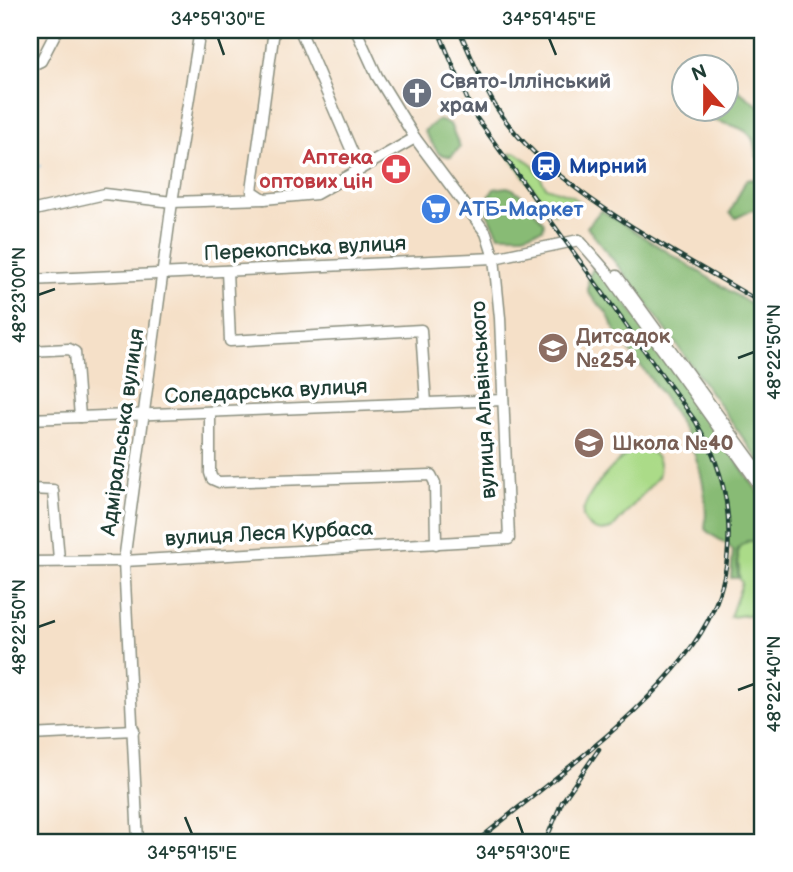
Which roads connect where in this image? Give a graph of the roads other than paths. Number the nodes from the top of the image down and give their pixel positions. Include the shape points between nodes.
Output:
1 (57, 30) edge
2 (200, 30) edge
3 (274, 30) edge
4 (300, 30) edge
5 (356, 30) edge
6 (30, 66) edge
7 (415, 138) junction
8 (360, 170) junction
9 (264, 199) junction
10 (172, 202) junction
11 (30, 211) edge
12 (579, 240) junction
13 (494, 258) junction
14 (227, 271) junction
15 (163, 273) junction
16 (30, 280) edge
17 (30, 351) edge
18 (503, 400) junction
19 (426, 403) junction
20 (210, 412) junction
21 (143, 415) junction
22 (80, 417) junction
23 (30, 419) edge
24 (763, 477) edge
25 (30, 489) edge
26 (763, 490) edge
27 (509, 539) joint
28 (436, 544) junction
29 (59, 559) junction
30 (124, 561) junction
31 (30, 562) edge
32 (134, 730) junction
33 (30, 735) edge
34 (138, 842) edge

1 - 6 street via 41,61
2 - 10 street, Адміральська вулиця
3 - 9 street via 252,191
4 - 8 street
5 - 7 street, вулиця Альвінського via 377,76
7 - 8 street
7 - 13 street, вулиця Альвінського via 486,233
8 - 9 street via 316,194
9 - 10 street
10 - 11 street via 105,194
10 - 15 street, Адміральська вулиця
12 - 13 street, Перекопська вулиця
12 - 24 street via 596,250 634,296
12 - 26 street
13 - 14 street, Перекопська вулиця
13 - 18 street, вулиця Альвінського
14 - 15 street, Перекопська вулиця
14 - 19 street via 230,341 421,330
15 - 16 street, Перекопська вулиця
15 - 21 street, Адміральська вулиця
17 - 22 street via 75,352
18 - 19 street, Соледарська вулиця
18 - 27 street, вулиця Альвінського
19 - 20 street, Соледарська вулиця
20 - 21 street, Соледарська вулиця
20 - 28 street via 212,480 431,475
21 - 22 street, Соледарська вулиця
21 - 30 street, Адміральська вулиця
22 - 23 street, Соледарська вулиця
25 - 29 street via 53,489
27 - 28 street, вулиця Леся Курбаса
28 - 30 street, вулиця Леся Курбаса
29 - 30 street, вулиця Леся Курбаса
29 - 31 street, вулиця Леся Курбаса
30 - 32 street, Адміральська вулиця
32 - 33 street
32 - 34 street, Адміральська вулиця

